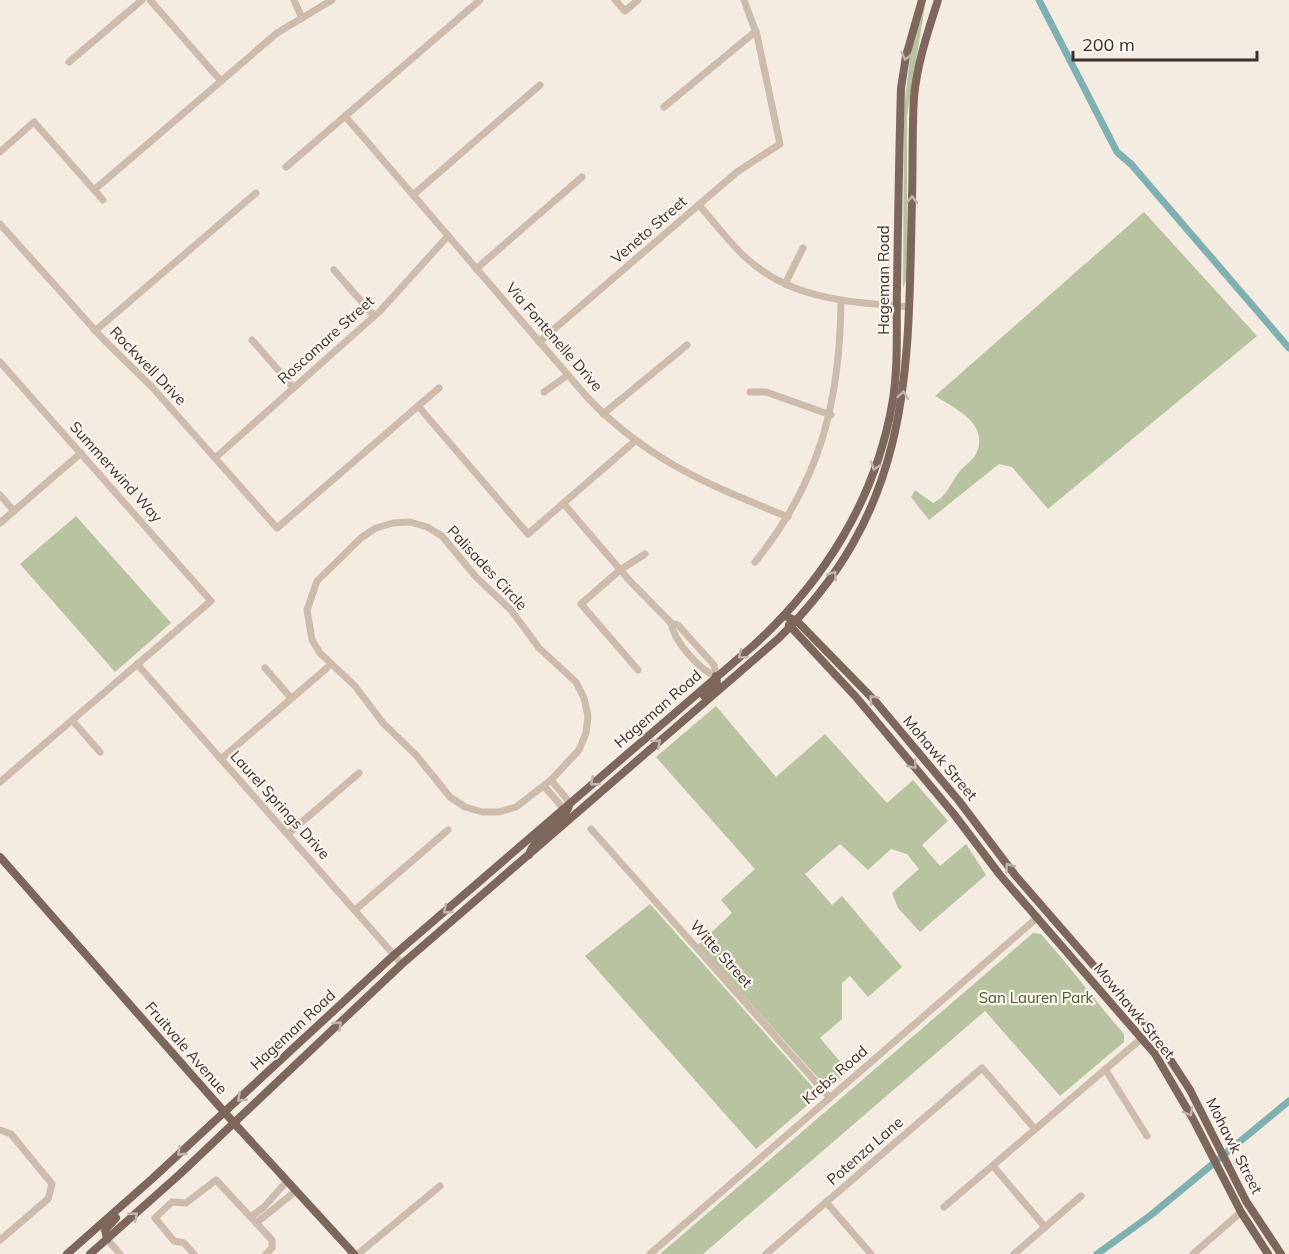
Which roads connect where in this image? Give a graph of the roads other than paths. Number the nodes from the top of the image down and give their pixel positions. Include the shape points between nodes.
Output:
1 (142, 0) edge
2 (150, 0) edge
3 (294, 0) edge
4 (332, 0) edge
5 (480, 0) edge
6 (615, 0) edge
7 (638, 0) edge
8 (744, 0) edge
9 (922, 0) edge
10 (938, 0) edge
11 (302, 18) junction
12 (756, 31) junction
13 (69, 62) dead end
14 (221, 81) junction
15 (540, 85) dead end
16 (664, 107) dead end
17 (345, 116) junction
18 (0, 152) edge
19 (286, 167) dead end
20 (582, 177) dead end
21 (94, 190) junction
22 (256, 193) dead end
23 (413, 195) junction
24 (103, 200) dead end
25 (699, 205) junction
26 (0, 224) edge
27 (448, 236) junction
28 (803, 248) dead end
29 (476, 268) junction
30 (334, 270) dead end
31 (785, 284) junction
32 (841, 301) junction
33 (897, 306) junction
34 (909, 307) junction
35 (374, 316) junction
36 (95, 331) junction
37 (252, 340) dead end
38 (539, 342) junction
39 (687, 345) dead end
40 (0, 362) edge
41 (568, 375) junction
42 (293, 387) junction
43 (439, 388) dead end
44 (544, 392) dead end
45 (750, 392) dead end
46 (418, 406) junction
47 (603, 414) junction
48 (831, 415) junction
49 (635, 441) junction
50 (81, 453) junction
51 (214, 458) junction
52 (0, 495) edge
53 (563, 503) junction
54 (14, 511) junction
55 (788, 517) junction
56 (0, 523) edge
57 (645, 554) dead end
58 (755, 562) dead end
59 (620, 570) junction
60 (785, 616) junction
61 (797, 621) junction
62 (790, 628) junction
63 (137, 664) junction
64 (265, 668) dead end
65 (327, 668) dead end
66 (638, 670) dead end
67 (716, 676) junction
68 (291, 698) junction
69 (72, 720) junction
70 (673, 729) junction
71 (100, 752) dead end
72 (221, 759) junction
73 (359, 773) dead end
74 (551, 780) junction
75 (0, 782) edge
76 (544, 786) junction
77 (558, 789) junction
78 (552, 794) junction
79 (567, 806) junction
80 (591, 829) dead end
81 (448, 830) dead end
82 (288, 834) junction
83 (528, 855) junction
84 (0, 856) edge
85 (355, 910) junction
86 (1038, 917) junction
87 (394, 955) junction
88 (402, 964) junction
89 (1105, 979) junction
90 (338, 1007) junction
91 (1142, 1038) junction
92 (299, 1061) junction
93 (1104, 1069) junction
94 (1193, 1096) junction
95 (830, 1098) junction
96 (225, 1112) junction
97 (234, 1123) junction
98 (1035, 1129) junction
99 (0, 1130) edge
100 (1147, 1137) dead end
101 (993, 1166) junction
102 (153, 1178) junction
103 (287, 1181) junction
104 (440, 1186) dead end
105 (296, 1191) junction
106 (1081, 1196) dead end
107 (826, 1202) junction
108 (270, 1205) junction
109 (944, 1208) dead end
110 (1241, 1212) junction
111 (253, 1220) junction
112 (1046, 1227) junction
113 (107, 1239) junction
114 (0, 1240) edge
115 (67, 1254) edge
116 (90, 1254) edge
117 (120, 1254) edge
118 (194, 1254) edge
119 (266, 1254) edge
120 (356, 1254) edge
121 (650, 1254) edge
122 (766, 1254) edge
123 (871, 1254) edge
124 (1014, 1254) edge
125 (1193, 1254) edge
126 (1268, 1254) edge
127 (1274, 1254) edge
128 (1281, 1254) edge

1 - 13 street
2 - 14 street
3 - 11 street
4 - 11 street
5 - 17 street
6 - 7 street via 625,11
8 - 12 street
9 -> 33 main road, Hageman Road via 901,88
34 -> 10 main road, Hageman Road via 915,96
11 - 14 street via 277,33
12 - 16 street
12 - 25 street, Veneto Street via 780,144 751,161
14 - 21 street
15 - 23 street
17 - 19 street
17 - 23 street, Via Fontenelle Drive
18 - 21 street via 34,122
20 - 29 street
21 - 24 street
22 - 36 street
23 - 27 street, Via Fontenelle Drive
25 - 31 street via 746,258
25 - 38 street, Veneto Street
26 - 36 street, Rockwell Drive
27 - 29 street, Via Fontenelle Drive
27 - 35 street, Roscomare Street
28 - 31 street
29 - 38 street, Via Fontenelle Drive
30 - 35 street
31 - 32 street
32 - 33 street
32 - 48 street via 839,365
33 - 34 street
33 -> 60 main road, Hageman Road via 895,385 879,456 836,549
61 -> 34 main road, Hageman Road via 844,559 880,487 904,394
35 - 42 street, Roscomare Street
36 - 51 street, Rockwell Drive via 152,387
37 - 42 street
38 - 41 street, Via Fontenelle Drive
39 - 47 street
40 - 50 street, Summerwind Way
41 - 44 street
41 - 47 street, Via Fontenelle Drive
42 - 51 street, Roscomare Street
43 - 46 street
45 - 48 street via 766,392
46 - 51 street, Rockwell Drive via 277,528
46 - 53 street via 528,534
47 - 49 street, Via Fontenelle Drive
48 - 55 street via 811,473
49 - 53 street
49 - 55 street, Via Fontenelle Drive via 689,475
50 - 54 street
50 - 63 street, Summerwind Way via 211,600
52 - 54 street
53 - 59 street
54 - 56 street
55 - 58 street
57 - 59 street
59 - 66 street via 581,604
59 - 67 street via 672,623 673,633 706,672
60 - 61 main road, Mohawk Street
60 - 62 main road, Mohawk Street
60 -> 67 main road, Hageman Road
61 - 62 main road, Hageman Road
89 -> 61 main road, Mohawk Street via 1015,875 876,702
62 - 70 main road, Hageman Road
62 -> 86 main road, Mohawk Street via 856,697
63 - 69 street
63 - 72 street, Laurel Springs Drive
64 - 68 street
65 - 68 street
67 - 70 main road via 717,684 686,711
67 -> 79 main road, Hageman Road
68 - 72 street
69 - 71 street
69 - 75 street
83 -> 70 main road, Hageman Road
72 - 82 street, Laurel Springs Drive
73 - 82 street
74 - 76 street, Palisades Circle
74 - 76 street, Palisades Circle via 579,750 586,734 588,716 576,682 539,648 511,610 476,577 442,536 410,522 376,528 362,537 327,569 310,594 307,625 320,653 355,686 450,797 465,807 499,812 516,807
74 - 77 street
76 - 78 street
77 - 78 street
77 - 79 street
78 - 79 street
79 - 83 main road via 565,816 532,844
79 -> 87 main road, Hageman Road
80 - 95 street, Witte Street
81 - 85 street
82 - 85 street, Laurel Springs Drive
83 - 88 main road, Hageman Road
84 - 96 main road, Fruitvale Avenue
85 - 87 street, Laurel Springs Drive
86 - 89 main road via 1049,922 1086,964
86 - 91 main road, Mowhawk Street
86 - 95 street, Krebs Road
87 - 88 street, Laurel Springs Drive
87 - 90 main road, Hageman Road
92 -> 88 main road, Hageman Road
89 - 94 main road, Mohawk Street via 1154,1035
90 - 92 main road via 336,1015 310,1038
90 -> 96 main road, Hageman Road
91 - 93 street
91 - 94 main road via 1154,1044
91 -> 110 main road, Mowhawk Street via 1176,1088
92 - 97 main road, Hageman Road
93 - 98 street
93 - 100 street
94 - 128 main road, Mohawk Street via 1246,1202
95 - 121 street, Krebs Road
96 - 97 main road, Fruitvale Avenue
96 -> 102 main road, Hageman Road
97 - 103 main road, Fruitvale Avenue
113 -> 97 main road, Hageman Road
98 - 101 street
98 - 107 street, Potenza Lane via 982,1068
99 - 114 street via 11,1134 52,1184 48,1199
101 - 109 street
101 - 112 street
102 - 113 main road via 141,1197 105,1230
102 - 115 main road, Hageman Road
103 - 105 main road, Fruitvale Avenue
103 - 108 street
104 - 120 street
105 - 108 street via 278,1207
105 - 120 main road, Fruitvale Avenue
106 - 112 street
107 - 122 street, Potenza Lane
107 - 123 street
108 - 111 street
110 - 125 street
110 - 126 main road, Mowhawk Street
110 - 127 main road via 1249,1217
111 - 118 street via 216,1180 186,1203 172,1202 155,1218 174,1241 184,1243
111 - 119 street via 272,1240 272,1248
112 - 124 street
113 - 116 main road, Hageman Road
113 - 117 street

